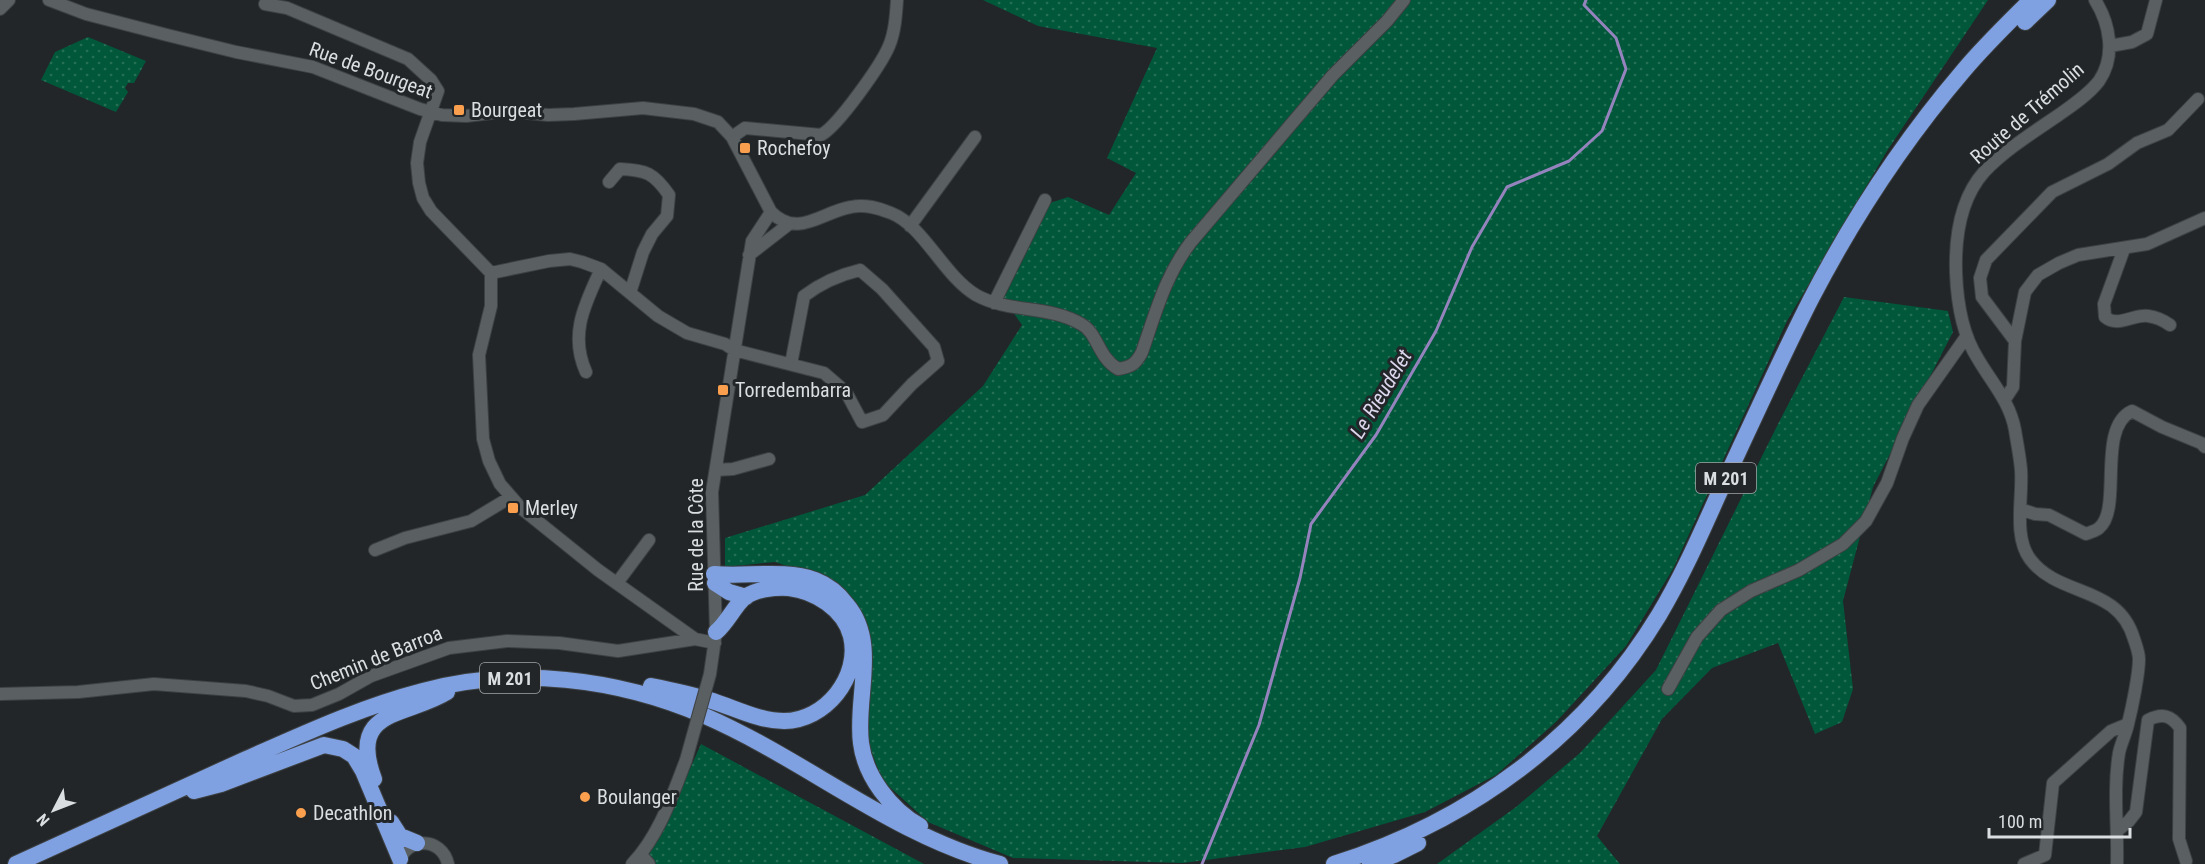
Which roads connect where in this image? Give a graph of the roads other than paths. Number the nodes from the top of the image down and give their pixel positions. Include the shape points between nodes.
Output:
1 (9, 0) edge
2 (49, 0) edge
3 (897, 0) edge
4 (1404, 0) edge
5 (2042, 0) edge
6 (2095, 0) edge
7 (2156, 0) edge
8 (265, 4) dead end
9 (0, 9) edge
10 (2110, 46) junction
11 (2198, 99) dead end
12 (430, 112) junction
13 (732, 137) junction
14 (975, 137) dead end
15 (609, 182) dead end
16 (1045, 200) dead end
17 (771, 212) junction
18 (2205, 218) edge
19 (789, 224) junction
20 (910, 226) junction
21 (2124, 249) junction
22 (749, 255) junction
23 (601, 269) junction
24 (491, 273) junction
25 (630, 293) junction
26 (994, 303) junction
27 (2170, 325) dead end
28 (1966, 337) junction
29 (2015, 341) junction
30 (734, 350) junction
31 (791, 364) junction
32 (585, 372) dead end
33 (2005, 399) junction
34 (2205, 447) edge
35 (769, 459) dead end
36 (716, 470) junction
37 (511, 497) junction
38 (2020, 509) junction
39 (649, 540) dead end
40 (375, 550) dead end
41 (715, 578) junction
42 (616, 583) junction
43 (746, 597) junction
44 (715, 638) junction
45 (695, 639) junction
46 (1668, 689) dead end
47 (447, 692) junction
48 (0, 694) edge
49 (358, 712) junction
50 (2128, 724) junction
51 (193, 791) junction
52 (2118, 830) junction
53 (417, 843) junction
54 (641, 861) edge
55 (2186, 861) dead end
56 (399, 862) edge
57 (985, 863) edge
58 (16, 864) edge
59 (35, 864) edge
60 (448, 864) edge
61 (1334, 864) edge
62 (1370, 864) edge
63 (2024, 864) edge
64 (2117, 864) edge

1 - 9 street
2 - 12 street, Rue de Bourgeat via 167,35 313,67
3 - 13 street via 889,46 831,130 821,135 745,128
4 - 26 street via 1333,75 1181,255 1167,280 1136,363 1118,369 1103,357 1083,325 1065,317
5 - 61 highway, M 201 via 1992,39 1956,79 1885,176 1841,245 1770,383 1679,579 1640,644 1609,684 1552,744 1487,794 1406,837
5 - 62 highway, M 201 via 1938,116 1872,212 1817,308 1686,589 1626,679 1564,744 1503,792 1442,830
6 - 10 street via 2107,26
7 - 10 street via 2147,34
8 - 12 street via 287,8 408,59 438,91
10 - 28 street, Route de Trémolin via 2098,81 2076,103 2011,148 1983,174 1966,203 1960,219 1956,272
11 - 29 street via 2168,130 2137,143 2108,164 2052,192 1986,260 1980,278 1982,297
12 - 13 street, Rue de Bourgeat via 456,117 508,111 549,115 663,109 718,122
12 - 24 street via 417,163 423,198
13 - 17 street, Rue de Bourgeat
14 - 20 street
15 - 25 street via 620,170 640,170 658,179 669,195 667,216 643,252
16 - 26 street
17 - 19 street, Rue de Bourgeat
17 - 22 street, Rue de la Côte via 752,241
18 - 21 street via 2147,244
19 - 20 street via 802,224 851,207 871,206 894,214
19 - 22 street
20 - 26 street via 963,285
21 - 27 street via 2104,304 2105,317 2117,322 2146,315
21 - 29 street via 2078,255 2038,275 2025,292
22 - 30 street, Rue de la Côte
23 - 24 street via 570,259
23 - 25 street
23 - 32 street via 584,305 577,341
24 - 37 street via 491,306 479,356 483,438 500,484
25 - 30 street via 687,333
28 - 33 street, Route de Trémolin
28 - 46 street via 1918,405 1887,483 1866,521 1843,544 1721,610 1697,637
29 - 33 street via 2013,387
30 - 31 street
30 - 36 street, Rue de la Côte
31 - 31 street via 824,373 846,392 862,423 883,415 938,361 934,347 882,288 860,270 840,275 804,296
33 - 38 street, Route de Trémolin via 2015,427 2021,470
34 - 38 street via 2132,411 2117,431 2106,518 2099,528 2086,534 2049,515
35 - 36 street
36 - 41 street, Rue de la Côte via 712,492
37 - 40 street via 471,521
37 - 42 street
38 - 50 street, Route de Trémolin via 2021,538 2029,558 2046,575 2103,599 2122,614 2139,658
39 - 42 street
41 - 43 highway via 729,592
41 - 44 street, Rue de la Côte
41 - 57 highway via 802,577 816,580 842,598 863,636 860,713 866,764 890,801 906,816
42 - 45 street
43 - 44 highway
43 - 49 highway via 765,589 804,590 830,605 842,618 851,636 852,654 846,679 830,703 810,716 768,720 709,699 620,681 558,674 493,674 434,683 379,700
44 - 45 street
44 - 54 street, Rue de la Côte, bridge via 710,674 686,760
45 - 48 street, Chemin de Barroa via 618,651 507,641 449,648 371,676 312,705 294,706 246,691 154,684 78,692
47 - 51 highway, M 201 via 390,707 332,729
47 - 53 highway via 386,717 372,732 367,751 392,825 400,836
47 - 57 highway, M 201 via 514,685 583,686 662,705 736,737 896,833
49 - 57 highway, M 201 via 426,690 502,678 596,683 634,692 695,712 741,733 899,825
49 - 58 highway, M 201
50 - 52 street, Route de Trémolin via 2116,782
50 - 63 street via 2111,731 2053,783 2045,855
51 - 56 highway via 222,784 324,745 343,749 354,756 363,771
51 - 59 highway, M 201
52 - 55 street via 2136,812 2148,720 2158,715 2169,717 2180,728 2179,839
52 - 64 street, Route de Trémolin
53 - 56 street via 410,846
53 - 60 street via 438,847

